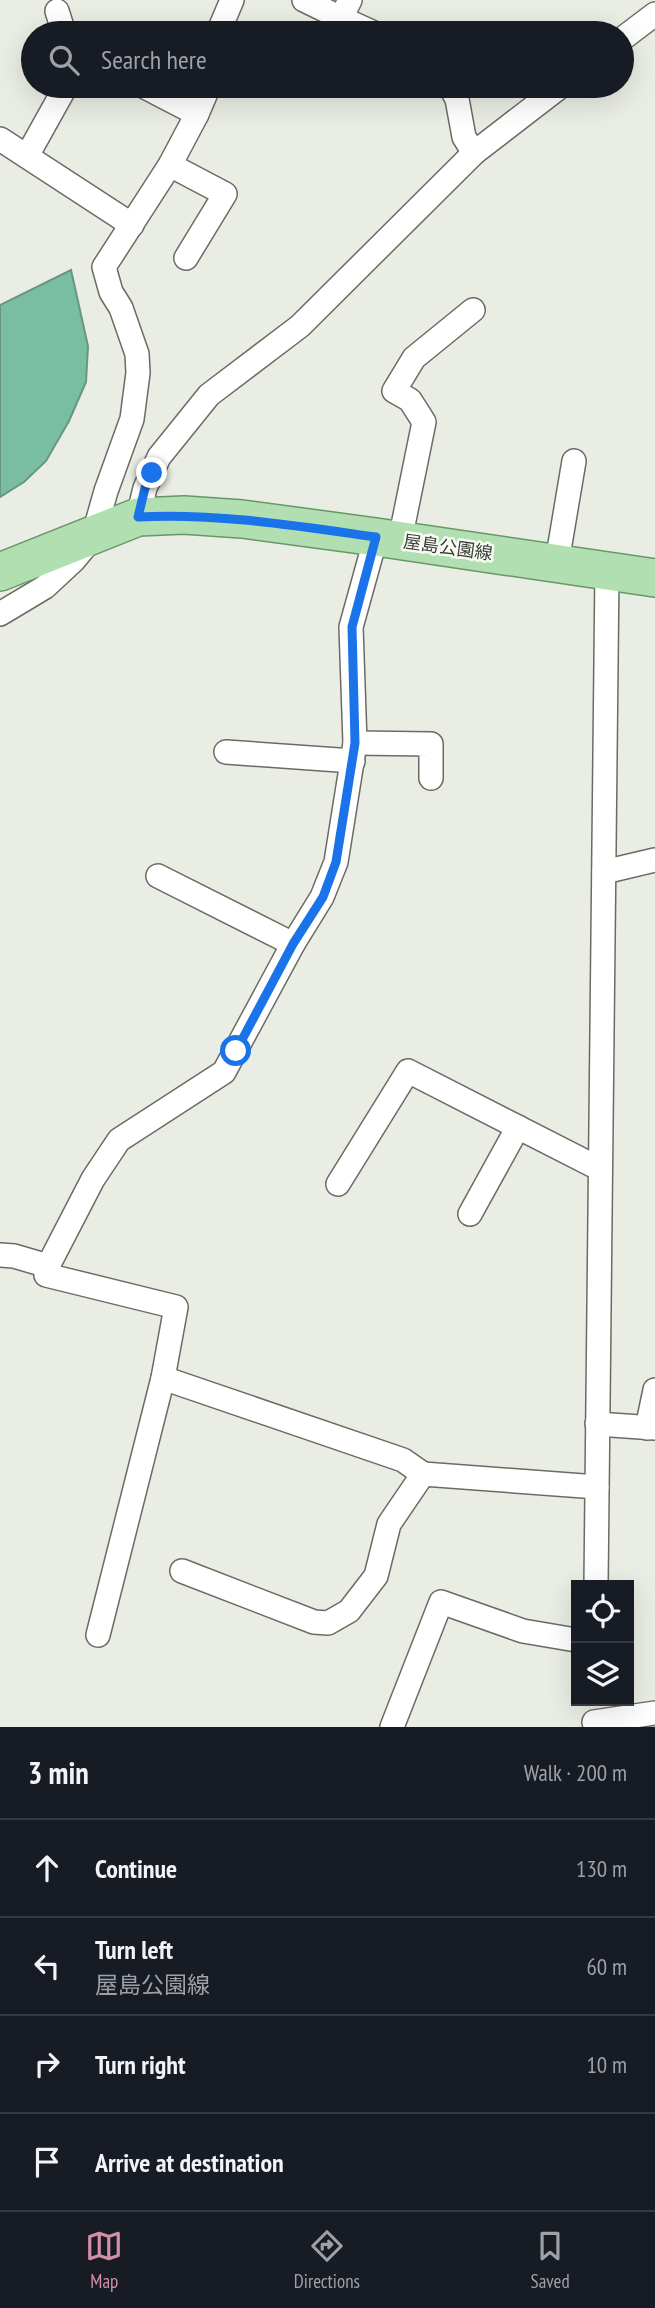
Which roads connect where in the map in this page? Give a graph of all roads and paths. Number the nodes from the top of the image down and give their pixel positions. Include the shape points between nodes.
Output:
1 (232, 0) edge
2 (304, 0) edge
3 (346, 9) edge
4 (655, 14) edge
5 (223, 21) edge
6 (360, 21) edge
7 (634, 30) edge
8 (59, 98) edge
9 (166, 98) edge
10 (204, 98) edge
11 (456, 98) edge
12 (545, 98) edge
13 (197, 114) junction
14 (0, 139) edge
15 (474, 153) junction
16 (27, 156) junction
17 (170, 165) junction
18 (132, 225) junction
19 (186, 258) dead end
20 (473, 310) dead end
21 (574, 461) dead end
22 (138, 517) junction
23 (93, 537) junction
24 (388, 538) junction
25 (556, 562) junction
26 (607, 569) junction
27 (0, 572) edge
28 (655, 578) edge
29 (0, 614) edge
30 (226, 752) dead end
31 (354, 752) junction
32 (431, 778) dead end
33 (655, 860) edge
34 (604, 872) junction
35 (158, 876) dead end
36 (293, 944) junction
37 (517, 1126) junction
38 (600, 1168) junction
39 (338, 1184) dead end
40 (470, 1214) dead end
41 (0, 1255) edge
42 (48, 1266) junction
43 (163, 1378) junction
44 (655, 1390) edge
45 (597, 1424) junction
46 (651, 1428) edge
47 (423, 1474) junction
48 (597, 1487) junction
49 (182, 1571) dead end
50 (596, 1580) edge
51 (98, 1635) dead end
52 (571, 1639) edge
53 (655, 1713) edge
54 (594, 1716) edge
55 (392, 1727) edge

1 - 5 street
2 - 3 street
3 - 6 street
4 - 7 street
8 - 16 street
9 - 13 street
10 - 13 street
11 - 15 street via 464,137
12 - 15 street
13 - 17 street
14 - 16 street
15 - 22 street via 300,326 209,395 159,457
16 - 18 street
17 - 18 street
17 - 19 street via 225,194
18 - 23 street via 104,267 136,354 138,373 132,419
20 - 24 street via 414,358 394,391 411,400 424,422
21 - 25 street
22 - 23 main road, 屋島公園線
22 - 24 main road, 屋島公園線 via 243,519
23 - 27 main road, 屋島公園線
23 - 29 street via 45,587
24 - 25 main road, 屋島公園線
24 - 31 street via 352,627
25 - 26 main road, 屋島公園線
26 - 28 main road, 屋島公園線
26 - 34 street
30 - 31 street
31 - 32 street via 430,744
31 - 36 street via 336,862 323,897
33 - 34 street
34 - 38 street
35 - 36 street
36 - 42 street via 225,1072 119,1140 93,1179
37 - 38 street
37 - 39 street via 408,1071
37 - 40 street
38 - 45 street
41 - 42 street
42 - 43 street via 46,1275 176,1307
43 - 47 street via 403,1460
43 - 51 street
44 - 46 street
45 - 46 street
45 - 48 street
47 - 48 street
47 - 49 street via 389,1524 376,1576 349,1611 328,1623 314,1622
48 - 50 street
52 - 55 street via 523,1630 441,1602
53 - 54 street

